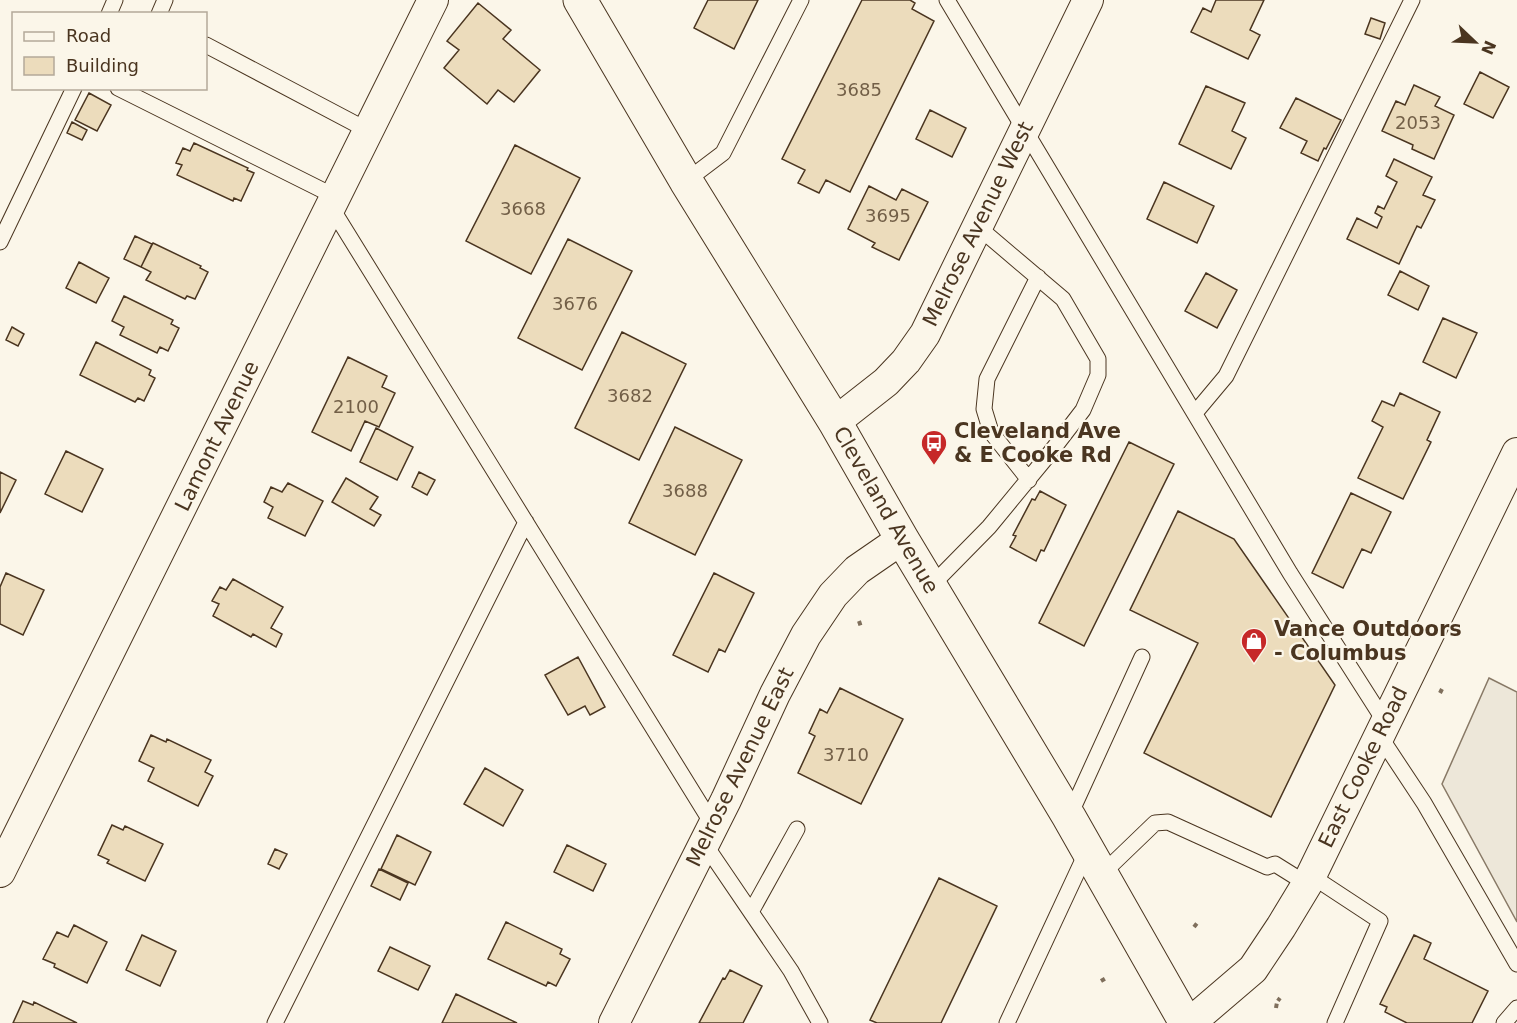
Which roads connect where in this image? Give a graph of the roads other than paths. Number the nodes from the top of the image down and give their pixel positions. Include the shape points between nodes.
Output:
1 (433, 0) edge
2 (580, 0) edge
3 (801, 0) edge
4 (947, 0) edge
5 (1088, 0) edge
6 (1412, 0) edge
7 (207, 46) edge
8 (73, 90) edge
9 (122, 90) edge
10 (1024, 128) junction
11 (369, 131) junction
12 (686, 181) junction
13 (334, 202) junction
14 (977, 226) junction
15 (0, 242) edge
16 (1038, 277) junction
17 (1195, 412) junction
18 (835, 423) junction
19 (1517, 453) edge
20 (1029, 480) junction
21 (526, 522) junction
22 (902, 540) junction
23 (930, 587) junction
24 (1142, 657) dead end
25 (1382, 728) junction
26 (1070, 817) junction
27 (797, 829) dead end
28 (709, 834) junction
29 (1095, 861) junction
30 (0, 872) edge
31 (1308, 879) junction
32 (751, 912) junction
33 (1517, 964) edge
34 (1517, 1008) edge
35 (275, 1023) edge
36 (614, 1023) edge
37 (820, 1023) edge
38 (1007, 1023) edge
39 (1188, 1023) edge
40 (1335, 1023) edge
41 (1504, 1023) edge

1 - 11 street, Lamont Avenue
2 - 12 main road, Cleveland Avenue
3 - 12 lane via 723,153
4 - 10 lane
5 - 10 street, Melrose Avenue West
6 - 17 lane via 1226,376
7 - 11 lane
8 - 15 lane
9 - 13 lane
10 - 14 street, Melrose Avenue West
10 - 17 lane
11 - 13 street, Lamont Avenue
12 - 18 main road, Cleveland Avenue
13 - 21 lane
13 - 30 street, Lamont Avenue
14 - 16 lane
14 - 18 street, Melrose Avenue West via 925,334 906,361
16 - 20 lane via 987,379 984,409 991,432
16 - 20 lane via 1063,299 1098,359 1098,375 1083,410
17 - 25 lane
18 - 22 main road, Cleveland Avenue
19 - 25 street, East Cooke Road
20 - 23 lane
21 - 28 lane
21 - 35 lane
22 - 23 main road, Cleveland Avenue
22 - 28 street, Melrose Avenue East via 857,570 833,595 806,635
23 - 26 main road, Cleveland Avenue
24 - 26 lane
25 - 31 street, East Cooke Road
25 - 33 lane
26 - 29 main road, Cleveland Avenue
27 - 32 lane
28 - 32 lane
28 - 36 street, Melrose Avenue East
29 - 31 lane via 1155,824 1168,822 1267,867 1275,864
29 - 38 lane
29 - 39 main road, Cleveland Avenue
31 - 39 street, East Cooke Road via 1253,969
31 - 40 lane via 1380,921
32 - 37 lane
34 - 41 lane

